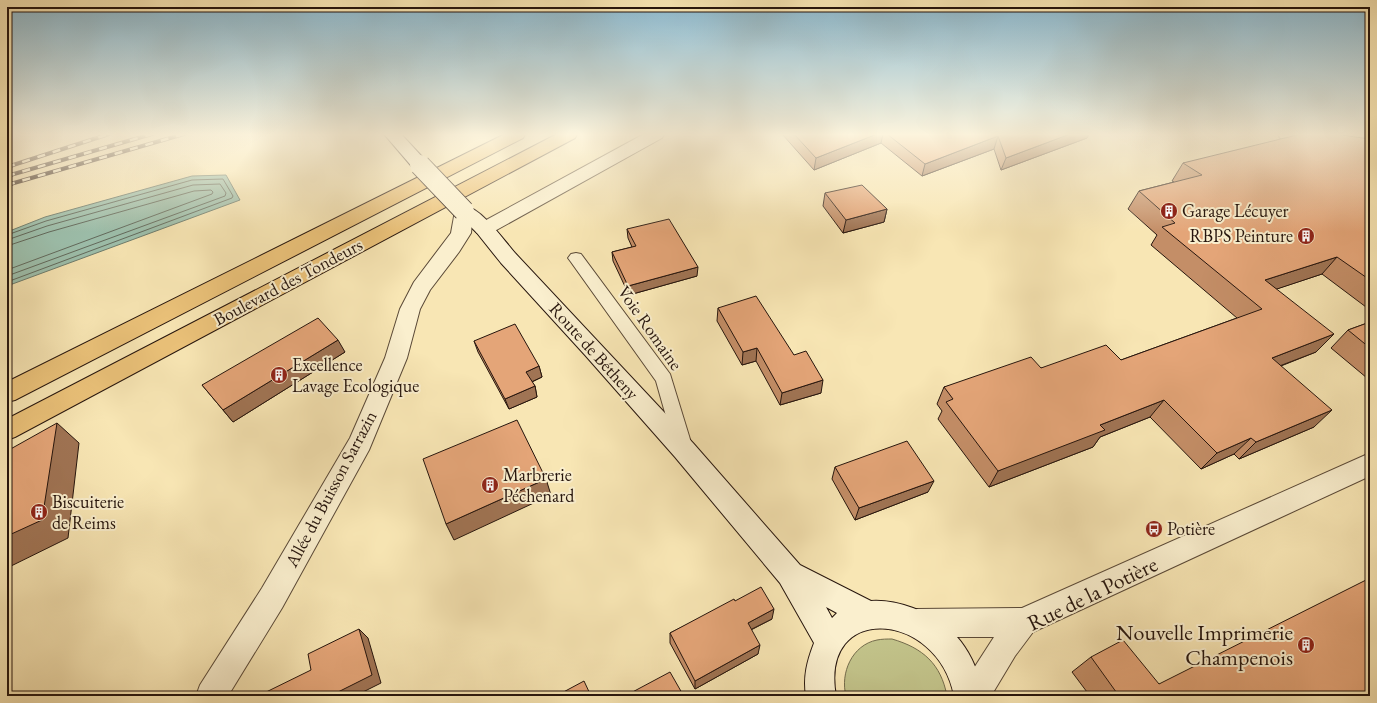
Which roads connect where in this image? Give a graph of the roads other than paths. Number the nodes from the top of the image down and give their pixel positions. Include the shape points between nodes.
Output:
1 (422, 167) edge
2 (452, 167) edge
3 (507, 167) edge
4 (597, 167) edge
5 (464, 211) junction
6 (484, 229) junction
7 (576, 258) dead end
8 (207, 291) junction
9 (7, 376) edge
10 (7, 393) edge
11 (11, 428) edge
12 (684, 450) junction
13 (1370, 464) edge
14 (790, 574) junction
15 (869, 615) junction
16 (1023, 622) junction
17 (917, 623) junction
18 (829, 642) junction
19 (211, 696) edge
20 (821, 696) edge
21 (969, 696) edge
22 (974, 696) edge

1 - 5 street, Route de Bétheny, bridge
2 - 8 highway, Boulevard des Tondeurs
3 - 11 highway, Boulevard des Tondeurs
4 - 6 street
5 - 6 street, Route de Bétheny
5 - 19 street, Allée du Buisson Sarrazin via 461,233 421,287 410,309 396,358 360,443 272,598
6 - 12 street, Route de Bétheny
7 - 12 lane, Voie Romaine via 664,379
8 - 9 highway via 63,349
8 - 10 highway, Boulevard des Tondeurs
12 - 14 street, Route de Bétheny
13 - 16 street, Rue de la Potière
14 - 15 street, Route de Bétheny
14 - 18 street, Route de Bétheny
15 - 17 street via 901,616
15 - 18 street via 853,620 839,629
16 - 17 street
16 - 22 street, Rue de la Potière
17 - 21 street via 948,647 959,664
18 - 20 street via 821,661 818,684

